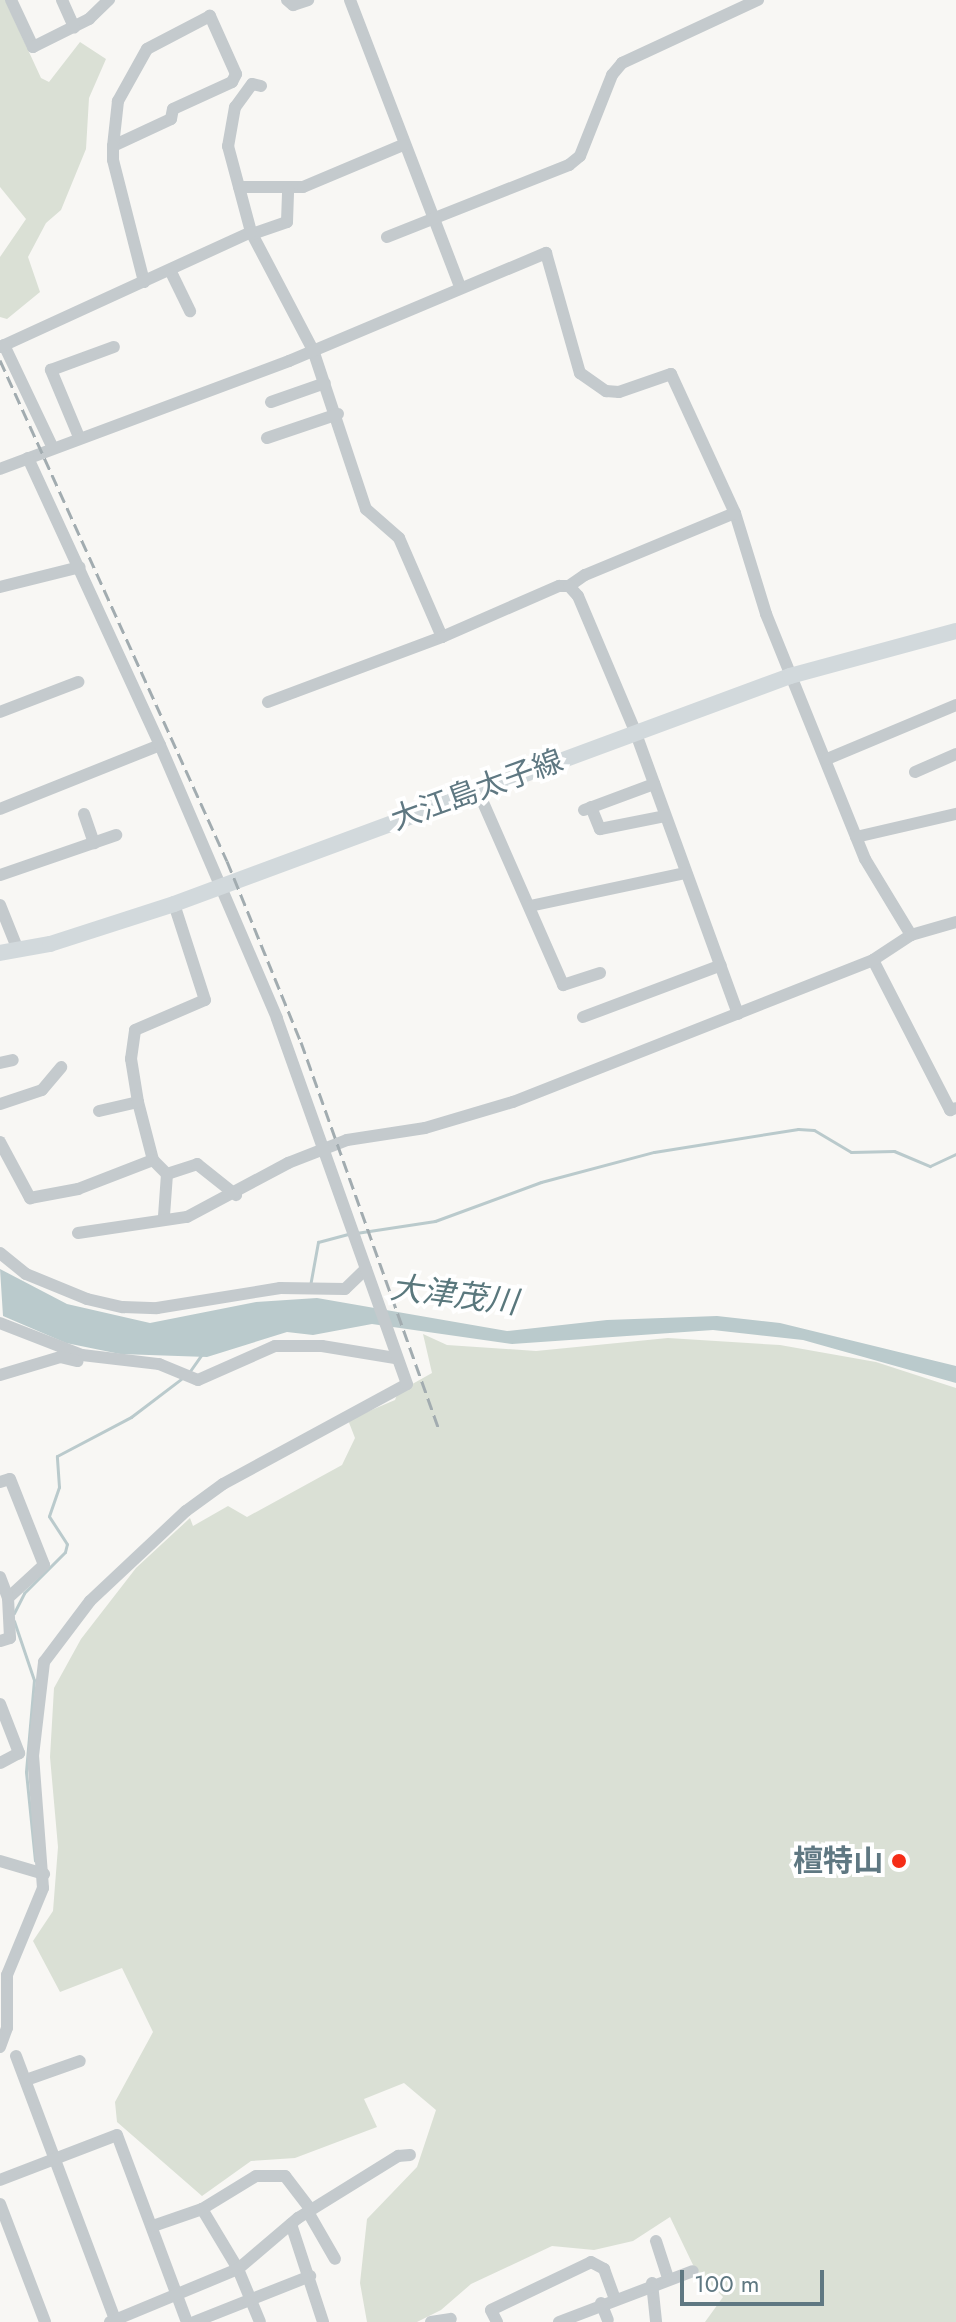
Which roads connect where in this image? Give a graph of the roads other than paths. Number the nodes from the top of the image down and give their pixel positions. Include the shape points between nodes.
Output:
1 (11, 0) edge
2 (62, 0) edge
3 (109, 0) edge
4 (287, 0) edge
5 (308, 0) edge
6 (350, 0) edge
7 (758, 0) edge
8 (74, 27) junction
9 (261, 86) dead end
10 (403, 145) junction
11 (113, 146) junction
12 (239, 187) junction
13 (288, 189) junction
14 (433, 219) junction
15 (252, 233) junction
16 (387, 237) dead end
17 (170, 270) junction
18 (144, 282) junction
19 (460, 287) junction
20 (190, 311) dead end
21 (2, 346) edge
22 (114, 347) dead end
23 (313, 350) junction
24 (325, 383) junction
25 (271, 402) dead end
26 (338, 414) junction
27 (79, 437) junction
28 (267, 438) dead end
29 (53, 448) junction
30 (28, 458) junction
31 (0, 469) edge
32 (735, 513) junction
33 (80, 567) junction
34 (569, 586) junction
35 (0, 587) edge
36 (956, 631) edge
37 (442, 637) junction
38 (790, 676) junction
39 (78, 682) dead end
40 (268, 702) dead end
41 (956, 705) edge
42 (0, 712) edge
43 (635, 731) junction
44 (160, 745) junction
45 (956, 754) edge
46 (827, 759) junction
47 (915, 772) dead end
48 (654, 784) junction
49 (478, 791) junction
50 (0, 809) edge
51 (84, 814) dead end
52 (956, 814) edge
53 (665, 816) junction
54 (116, 835) dead end
55 (856, 837) junction
56 (94, 843) junction
57 (685, 873) junction
58 (0, 875) edge
59 (222, 886) junction
60 (174, 904) junction
61 (0, 905) edge
62 (530, 906) junction
63 (956, 922) edge
64 (911, 935) junction
65 (18, 950) junction
66 (0, 953) edge
67 (873, 960) junction
68 (721, 965) junction
69 (600, 973) dead end
70 (738, 1014) junction
71 (583, 1017) dead end
72 (61, 1067) dead end
73 (138, 1102) junction
74 (0, 1104) edge
75 (956, 1108) edge
76 (99, 1111) dead end
77 (0, 1142) edge
78 (325, 1148) junction
79 (153, 1160) junction
80 (167, 1174) junction
81 (236, 1195) junction
82 (164, 1216) junction
83 (78, 1233) dead end
84 (0, 1253) edge
85 (366, 1269) junction
86 (0, 1323) edge
87 (395, 1358) junction
88 (172, 1368) junction
89 (0, 1375) edge
90 (0, 1482) edge
91 (0, 1577) edge
92 (8, 1598) junction
93 (0, 1641) edge
94 (0, 1704) edge
95 (26, 1755) junction
96 (0, 1763) edge
97 (0, 1861) edge
98 (38, 1872) junction
99 (3, 1999) edge
100 (0, 2047) edge
101 (16, 2056) dead end
102 (80, 2061) dead end
103 (26, 2080) junction
104 (410, 2155) dead end
105 (54, 2158) junction
106 (0, 2180) edge
107 (0, 2204) edge
108 (202, 2209) junction
109 (309, 2211) junction
110 (291, 2224) junction
111 (153, 2226) junction
112 (656, 2241) dead end
113 (335, 2259) dead end
114 (238, 2269) junction
115 (693, 2271) dead end
116 (310, 2276) junction
117 (668, 2278) junction
118 (652, 2283) junction
119 (178, 2295) junction
120 (614, 2297) junction
121 (252, 2300) junction
122 (601, 2303) junction
123 (451, 2319) dead end
124 (608, 2320) dead end
125 (113, 2321) edge
126 (45, 2322) edge
127 (187, 2322) edge
128 (194, 2322) edge
129 (260, 2322) edge
130 (323, 2322) edge
131 (431, 2322) edge
132 (497, 2322) edge
133 (559, 2322) edge
134 (656, 2322) edge

1 - 8 street via 33,47
2 - 8 street
3 - 8 street
4 - 5 street via 293,5
6 - 10 street
7 - 14 street via 622,63 612,75 580,156 569,165
9 - 12 street via 252,84 235,107 228,146
10 - 13 street
10 - 14 street via 414,159
11 - 11 street via 121,92 147,49 210,16 236,74 232,82
11 - 18 street
12 - 13 street via 267,184
12 - 15 street
13 - 15 street via 287,222
14 - 16 street
14 - 19 street
15 - 17 street
15 - 23 street
17 - 18 street
17 - 20 street
18 - 21 street
19 - 23 street
19 - 32 street via 546,253 580,373 606,391 619,392 671,374
21 - 29 street
22 - 27 street via 51,370
23 - 24 street
23 - 27 street
24 - 25 street
24 - 26 street
26 - 28 street
26 - 37 street via 366,509 399,538
27 - 29 street
29 - 30 street
30 - 31 street
30 - 33 street
32 - 34 street
32 - 38 street
33 - 35 street
33 - 44 street
34 - 37 street
34 - 43 street via 578,596
36 - 38 main road, 大江島太子線
37 - 40 street
38 - 43 main road, 大江島太子線
38 - 46 street
39 - 42 street
41 - 46 street
43 - 48 street
43 - 49 main road, 大江島太子線
44 - 50 street
44 - 59 street
45 - 47 street
46 - 55 street
48 - 53 street
48 - 53 street via 587,809 600,829
49 - 59 main road, 大江島太子線
49 - 62 street
51 - 56 street
52 - 55 street
53 - 57 street
54 - 56 street
55 - 64 street
56 - 58 street
57 - 62 street
57 - 68 street
59 - 60 main road, 大江島太子線
59 - 78 street
60 - 65 main road, 大江島太子線
60 - 73 street via 205,1000 135,1030 131,1059
61 - 65 street
62 - 69 street via 563,985
63 - 64 street
64 - 67 street
65 - 66 main road, 大江島太子線
67 - 70 street
67 - 75 street via 950,1110
68 - 70 street
68 - 71 street
70 - 78 street via 500,1106
72 - 74 street via 42,1090
73 - 76 street
73 - 79 street
77 - 79 street via 30,1198 78,1189
78 - 81 street
78 - 85 street
79 - 80 street
80 - 81 street via 197,1164
80 - 82 street
81 - 82 street via 170,1222
82 - 83 street
84 - 85 street via 26,1274 87,1299 146,1308 242,1291 345,1289
85 - 87 street
86 - 88 street via 82,1355
87 - 88 street via 322,1346 275,1346 198,1380
87 - 95 street via 407,1384 223,1484 151,1540 90,1601 44,1662
88 - 89 street via 143,1370 60,1357
90 - 92 street via 10,1479 44,1565
91 - 92 street
92 - 93 street via 10,1638
94 - 95 street
95 - 96 street
95 - 98 street
97 - 98 street
98 - 99 street via 41,1902 7,1975
99 - 100 street via 7,2028
101 - 103 street
102 - 103 street
103 - 105 street
104 - 109 street via 398,2156
105 - 106 street
105 - 111 street via 117,2135
105 - 125 street
107 - 126 street
108 - 109 street via 256,2176 285,2176
108 - 111 street
108 - 114 street
109 - 110 street
109 - 113 street
110 - 114 street
110 - 116 street
111 - 119 street
112 - 117 street
114 - 119 street
114 - 121 street
115 - 117 street
116 - 121 street
116 - 130 street
117 - 118 street
118 - 120 street
118 - 134 street
119 - 125 street
119 - 127 street
120 - 122 street
120 - 132 street via 604,2269 591,2262 491,2310
121 - 128 street
121 - 129 street
122 - 124 street
122 - 133 street
123 - 131 street

